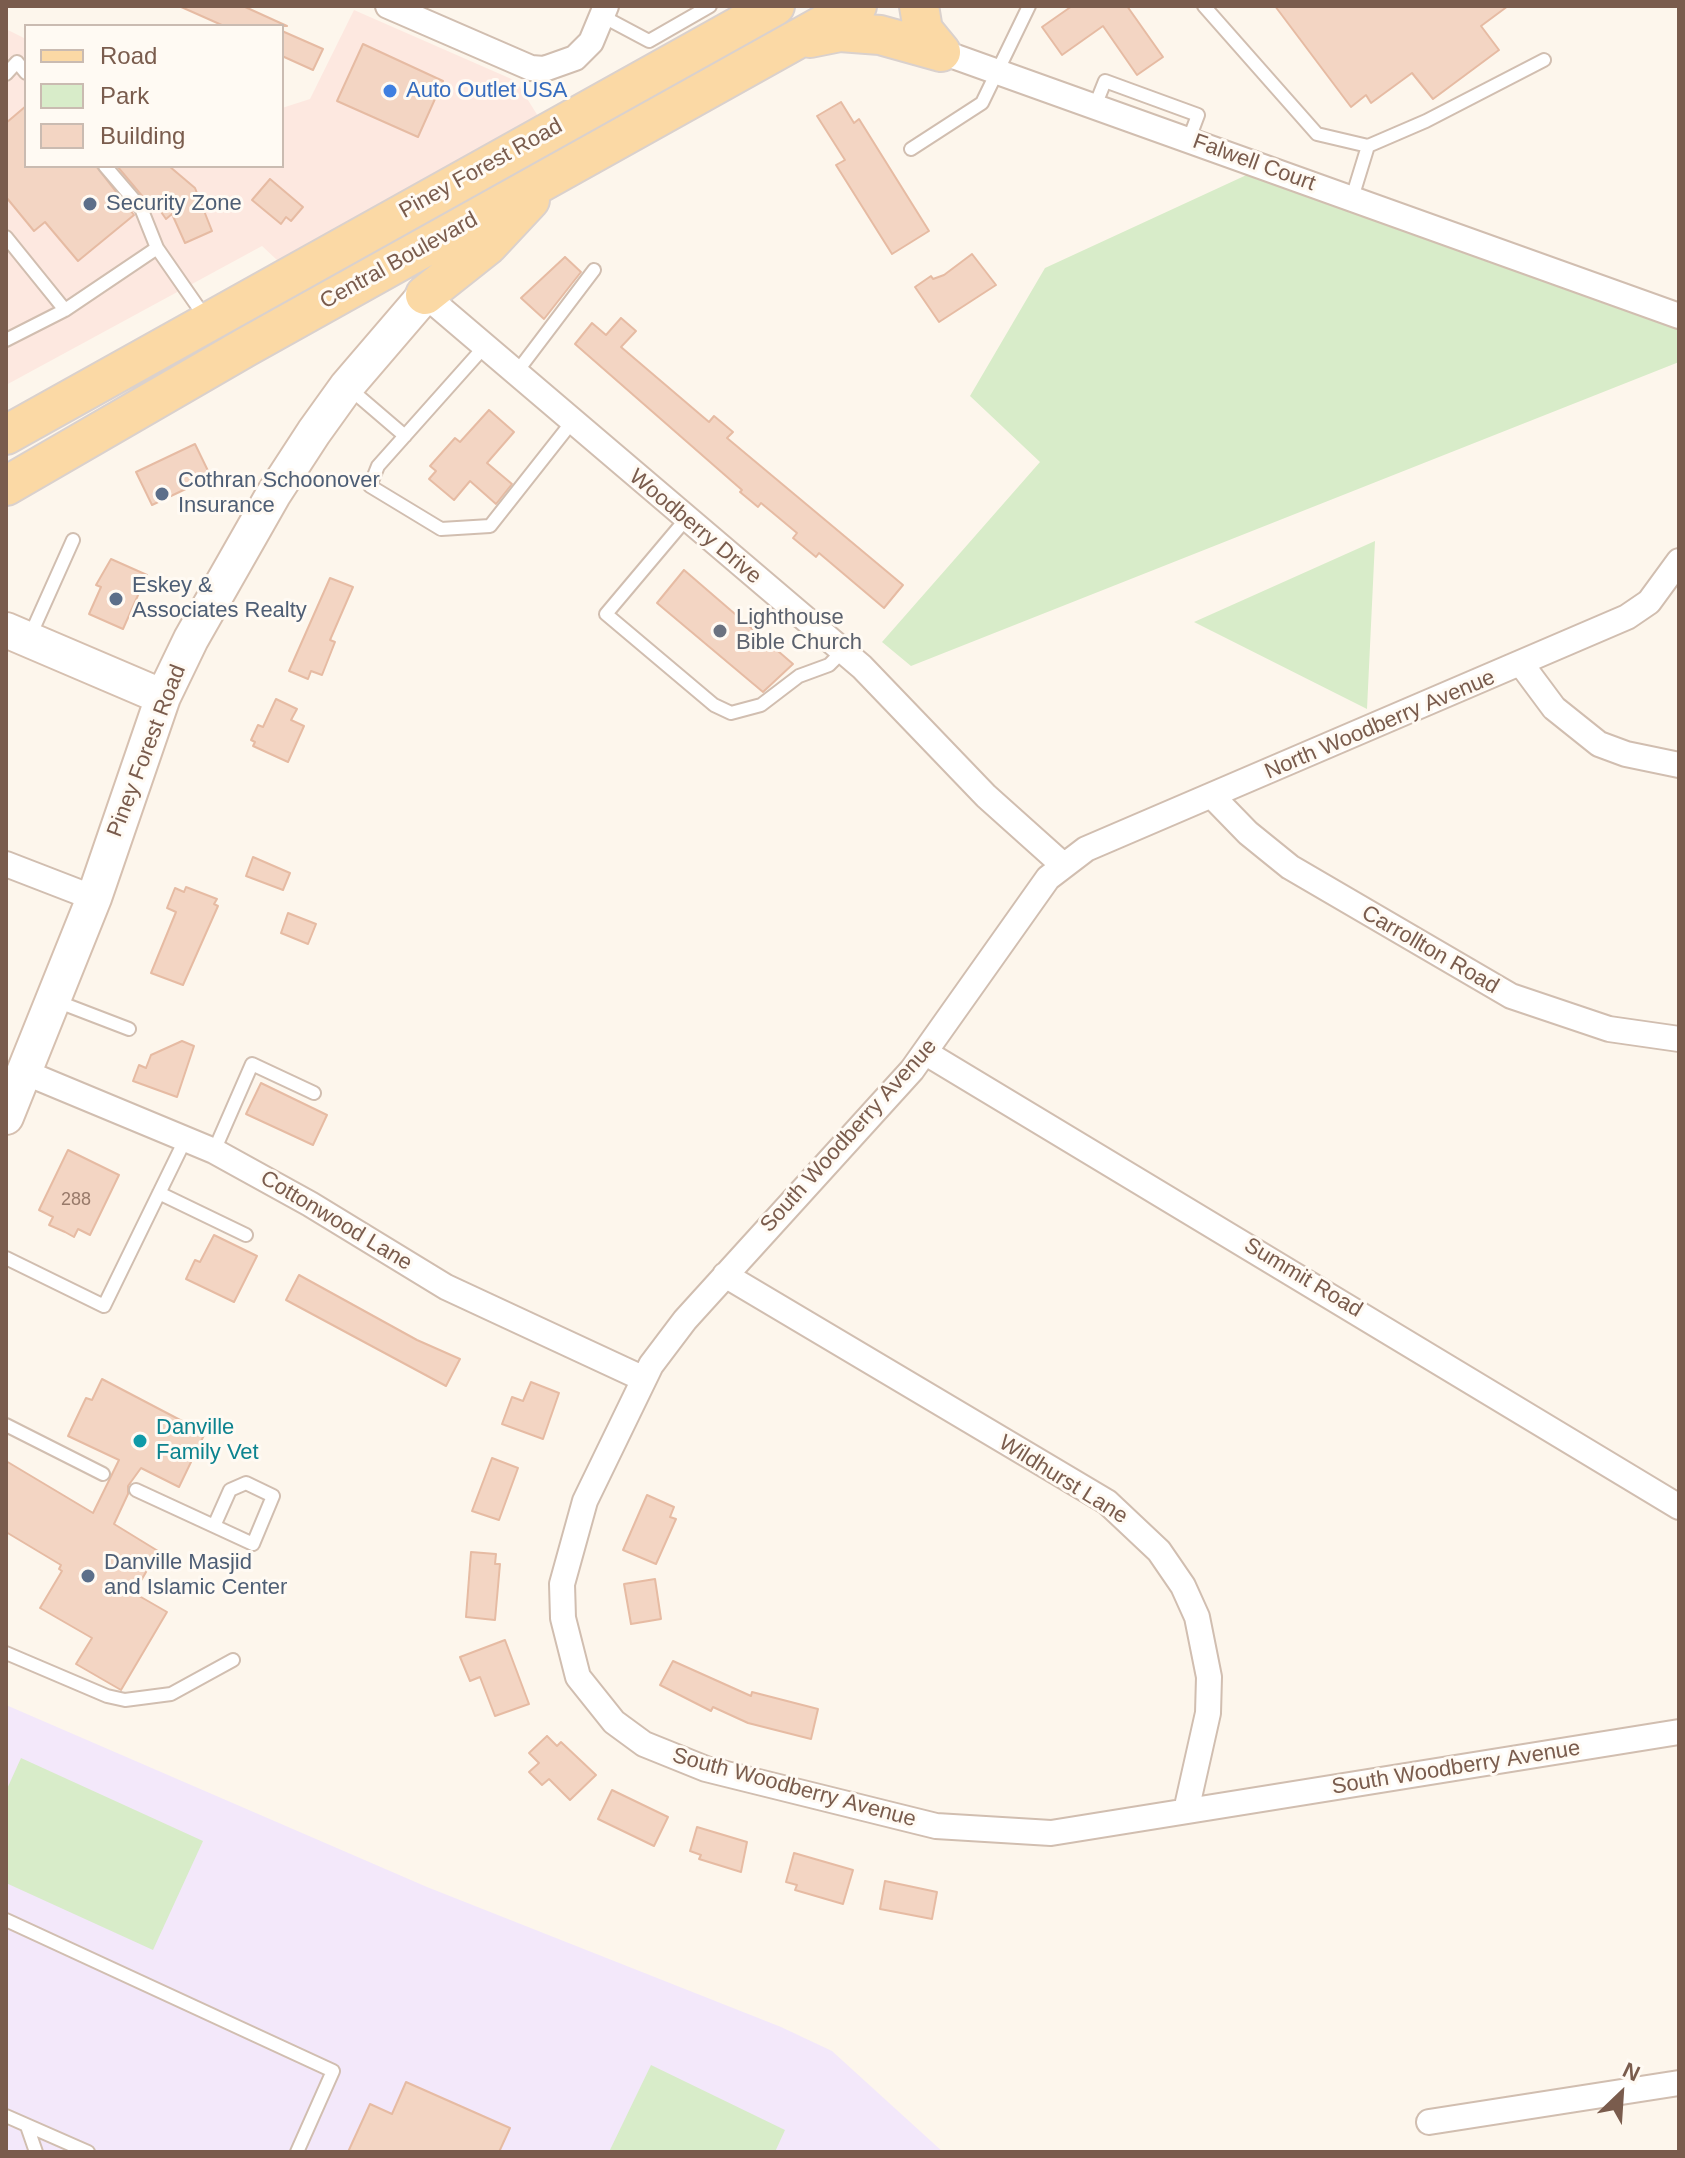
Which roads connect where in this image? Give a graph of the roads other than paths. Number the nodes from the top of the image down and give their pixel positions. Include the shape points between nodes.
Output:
1 (388, 6) edge
2 (710, 6) edge
3 (919, 6) edge
4 (1029, 6) edge
5 (1204, 6) edge
6 (772, 7) edge
7 (604, 11) edge
8 (857, 11) edge
9 (795, 41) junction
10 (941, 52) junction
11 (1544, 60) dead end
12 (24, 71) edge
13 (995, 71) junction
14 (6, 74) edge
15 (1368, 146) junction
16 (911, 149) dead end
17 (107, 168) edge
18 (555, 174) junction
19 (1352, 198) junction
20 (6, 237) edge
21 (354, 240) joint
22 (157, 248) junction
23 (594, 270) dead end
24 (425, 295) junction
25 (65, 310) junction
26 (1679, 316) edge
27 (208, 321) junction
28 (6, 340) edge
29 (485, 346) junction
30 (516, 373) junction
31 (347, 386) junction
32 (572, 422) junction
33 (6, 435) edge
34 (405, 436) junction
35 (6, 486) edge
36 (686, 519) junction
37 (73, 540) dead end
38 (1679, 561) edge
39 (17, 635) edge
40 (843, 651) junction
41 (1522, 665) junction
42 (163, 697) junction
43 (1679, 765) edge
44 (1212, 796) junction
45 (6, 864) edge
46 (1063, 865) junction
47 (94, 898) junction
48 (53, 1000) junction
49 (129, 1029) dead end
50 (1679, 1039) edge
51 (926, 1053) junction
52 (24, 1072) junction
53 (314, 1093) dead end
54 (6, 1117) edge
55 (186, 1138) junction
56 (214, 1151) junction
57 (159, 1193) junction
58 (246, 1235) dead end
59 (6, 1258) edge
60 (725, 1275) junction
61 (644, 1379) junction
62 (6, 1425) edge
63 (103, 1474) dead end
64 (136, 1490) dead end
65 (1679, 1507) edge
66 (214, 1526) junction
67 (6, 1653) edge
68 (233, 1660) dead end
69 (1679, 1732) edge
70 (1186, 1811) junction
71 (6, 1920) edge
72 (1679, 2083) edge
73 (6, 2116) edge
74 (1429, 2122) dead end
75 (27, 2126) junction
76 (36, 2152) edge
77 (88, 2152) edge
78 (297, 2152) edge

1 - 7 street via 544,69 575,58 591,42
2 - 7 lane via 649,41
3 - 10 main road via 923,30
4 - 13 lane
5 - 15 lane via 1317,134
6 - 9 street
6 - 21 main road, Piney Forest Road
8 - 9 main road
8 - 10 street, Falwell Court
9 - 10 main road via 840,32 867,34
9 - 18 main road, Central Boulevard
10 - 13 street, Falwell Court
11 - 15 lane
12 - 14 lane via 17,62
13 - 16 lane via 982,103
13 - 19 street, Falwell Court
15 - 19 lane
17 - 22 lane via 141,208
18 - 24 main road via 488,245
18 - 35 main road, Central Boulevard
19 - 26 street, Falwell Court
20 - 25 lane
21 - 27 main road, Central Boulevard
22 - 25 lane
22 - 27 lane
23 - 30 lane
24 - 29 street, Woodberry Drive
24 - 31 main road, Piney Forest Road
25 - 28 lane
27 - 33 main road, Central Boulevard
29 - 30 street, Woodberry Drive
29 - 34 lane
30 - 32 street, Woodberry Drive
31 - 34 lane
31 - 42 main road, Piney Forest Road via 273,495
32 - 34 lane via 490,526 441,529 370,486 378,466
32 - 36 street, Woodberry Drive
36 - 40 street, Woodberry Drive
36 - 40 lane via 606,614 714,705 731,713 761,705
37 - 39 lane
38 - 41 street, North Woodberry Avenue via 1649,602 1627,617
39 - 42 main road
40 - 46 street, Woodberry Drive via 911,714 986,796
41 - 43 street via 1554,708 1599,744
41 - 44 street, North Woodberry Avenue
42 - 47 main road, Piney Forest Road
44 - 46 street, North Woodberry Avenue via 1086,849
44 - 50 street, Carrollton Road via 1290,867 1511,996 1609,1029
45 - 47 street
46 - 51 street, South Woodberry Avenue via 1048,878
47 - 48 main road, Piney Forest Road
48 - 49 lane
48 - 52 main road, Piney Forest Road
51 - 60 street, South Woodberry Avenue
51 - 65 street, Summit Road
52 - 54 main road, Piney Forest Road
52 - 55 street, Cottonwood Lane
53 - 56 lane via 252,1064
55 - 56 street, Cottonwood Lane
55 - 57 lane
56 - 61 street, Cottonwood Lane via 446,1287
57 - 58 lane
57 - 59 lane via 104,1306
60 - 61 street, South Woodberry Avenue
60 - 70 street, Wildhurst Lane via 1107,1502 1159,1551 1197,1617 1209,1677 1206,1725
61 - 70 street, South Woodberry Avenue via 585,1501 562,1584 563,1618 578,1677 614,1722 644,1744 706,1769 936,1826 1051,1833
62 - 63 lane
64 - 66 lane
66 - 66 lane via 253,1544 273,1496 246,1483 230,1490
67 - 68 lane via 125,1700 171,1694
69 - 70 street, South Woodberry Avenue
71 - 78 lane via 333,2071
72 - 74 street
73 - 75 lane
75 - 76 lane
75 - 77 lane

